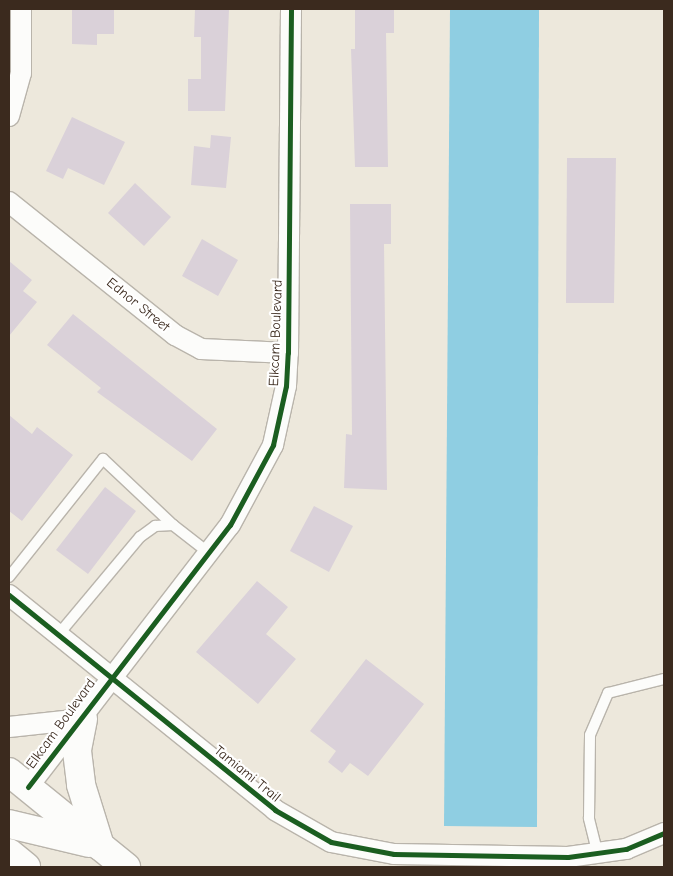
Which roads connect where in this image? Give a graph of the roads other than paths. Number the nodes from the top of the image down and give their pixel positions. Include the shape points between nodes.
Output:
1 (21, 9) edge
2 (291, 9) edge
3 (9, 116) edge
4 (9, 202) edge
5 (288, 353) junction
6 (174, 525) junction
7 (209, 553) junction
8 (9, 577) edge
9 (9, 595) edge
10 (58, 635) junction
11 (110, 676) junction
12 (664, 679) edge
13 (83, 718) junction
14 (9, 727) edge
15 (15, 784) edge
16 (9, 824) edge
17 (663, 836) edge
18 (100, 846) junction
19 (9, 853) edge
20 (598, 855) junction
21 (26, 867) edge
22 (126, 867) edge

1 - 3 street via 21,72
2 - 5 street, Elkcam Boulevard
4 - 5 street, Ednor Street via 175,335 210,350
5 - 7 street, Elkcam Boulevard via 281,416 270,452 248,500
6 - 7 lane
6 - 8 lane via 103,459
6 - 10 lane via 156,526 140,537
7 - 11 street, Elkcam Boulevard
9 - 10 street, Tamiami Trail
10 - 11 street, Tamiami Trail
11 - 13 street, Elkcam Boulevard
11 - 20 street, Tamiami Trail via 274,810 331,842 394,854
12 - 20 lane via 608,693 590,735 589,818
13 - 14 street, Elkcam Boulevard
13 - 15 street, Elkcam Boulevard
13 - 18 main road via 77,751 81,785
15 - 18 main road
16 - 18 main road
17 - 20 street, Tamiami Trail
18 - 22 main road
19 - 21 main road

